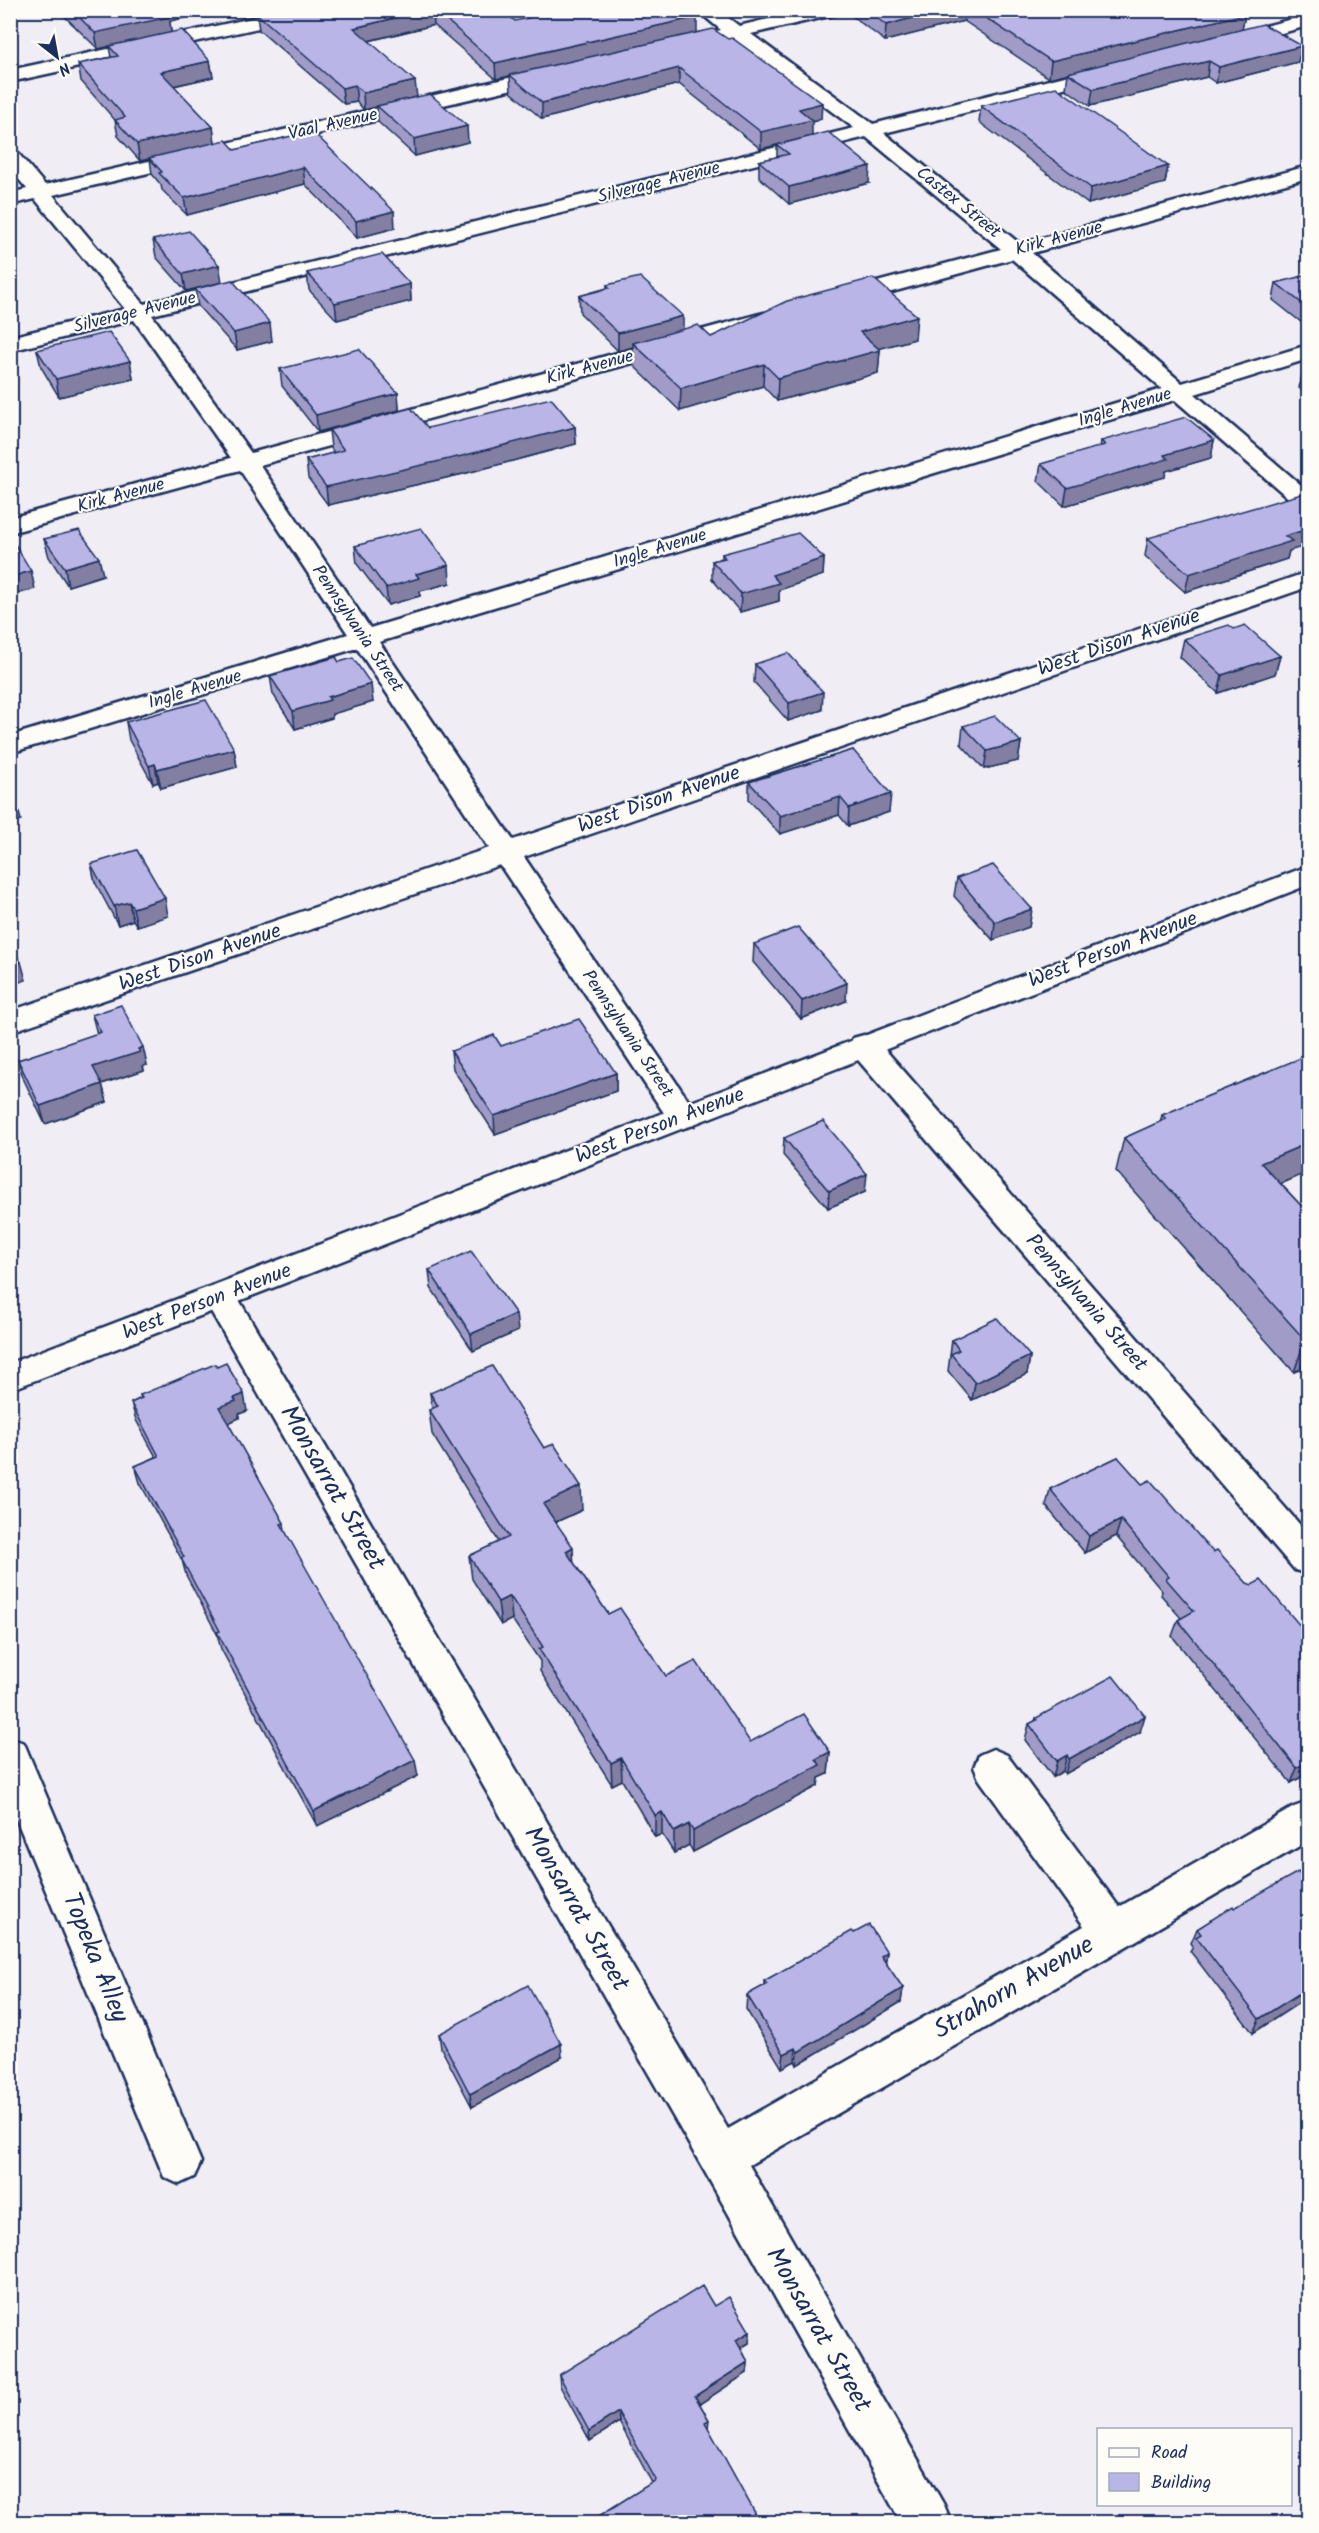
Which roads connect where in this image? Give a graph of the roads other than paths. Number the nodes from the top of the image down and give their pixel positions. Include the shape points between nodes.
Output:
1 (318, 10) edge
2 (706, 10) edge
3 (832, 10) edge
4 (1304, 10) edge
5 (1308, 13) edge
6 (1308, 21) edge
7 (736, 32) junction
8 (1204, 47) edge
9 (655, 51) edge
10 (1124, 67) edge
11 (574, 69) edge
12 (10, 76) edge
13 (869, 130) junction
14 (10, 156) edge
15 (1308, 172) edge
16 (41, 192) junction
17 (10, 199) edge
18 (1016, 251) junction
19 (821, 305) edge
20 (140, 312) junction
21 (786, 314) edge
22 (10, 344) edge
23 (1308, 352) edge
24 (1179, 392) junction
25 (246, 462) junction
26 (1308, 503) edge
27 (10, 526) edge
28 (1308, 579) edge
29 (364, 639) junction
30 (10, 745) edge
31 (506, 853) junction
32 (1308, 875) edge
33 (10, 1022) edge
34 (864, 1046) junction
35 (683, 1117) junction
36 (220, 1297) junction
37 (10, 1377) edge
38 (1308, 1559) edge
39 (10, 1755) edge
40 (993, 1767) dead end
41 (1308, 1820) edge
42 (1112, 1931) junction
43 (720, 2157) junction
44 (179, 2162) dead end
45 (927, 2523) edge

1 - 12 street
2 - 7 street, Castex Street
3 - 7 street
4 - 5 street
6 - 8 street
7 - 9 street
7 - 13 street, Castex Street
10 - 13 street, Silverage Avenue
11 - 16 street, Vaal Avenue
13 - 18 street, Castex Street
13 - 20 street, Silverage Avenue
14 - 16 street, Pennsylvania Street
15 - 18 street, Kirk Avenue
16 - 17 street, Vaal Avenue
16 - 20 street, Pennsylvania Street
18 - 19 street, Kirk Avenue
18 - 24 street, Castex Street
20 - 22 street, Silverage Avenue
20 - 25 street, Pennsylvania Street
21 - 25 street, Kirk Avenue
23 - 24 street, Ingle Avenue
24 - 26 street, Castex Street
24 - 29 street, Ingle Avenue
25 - 27 street, Kirk Avenue
25 - 29 street, Pennsylvania Street
28 - 31 street, West Dison Avenue
29 - 30 street, Ingle Avenue
29 - 31 street, Pennsylvania Street
31 - 33 street, West Dison Avenue
31 - 35 street, Pennsylvania Street
32 - 34 street, West Person Avenue
34 - 35 street, West Person Avenue
34 - 38 street, Pennsylvania Street
35 - 36 street, West Person Avenue
36 - 37 street, West Person Avenue
36 - 43 street, Monsarrat Street
39 - 44 street, Topeka Alley
40 - 42 street
41 - 42 street, Strahorn Avenue
42 - 43 street, Strahorn Avenue
43 - 45 street, Monsarrat Street

